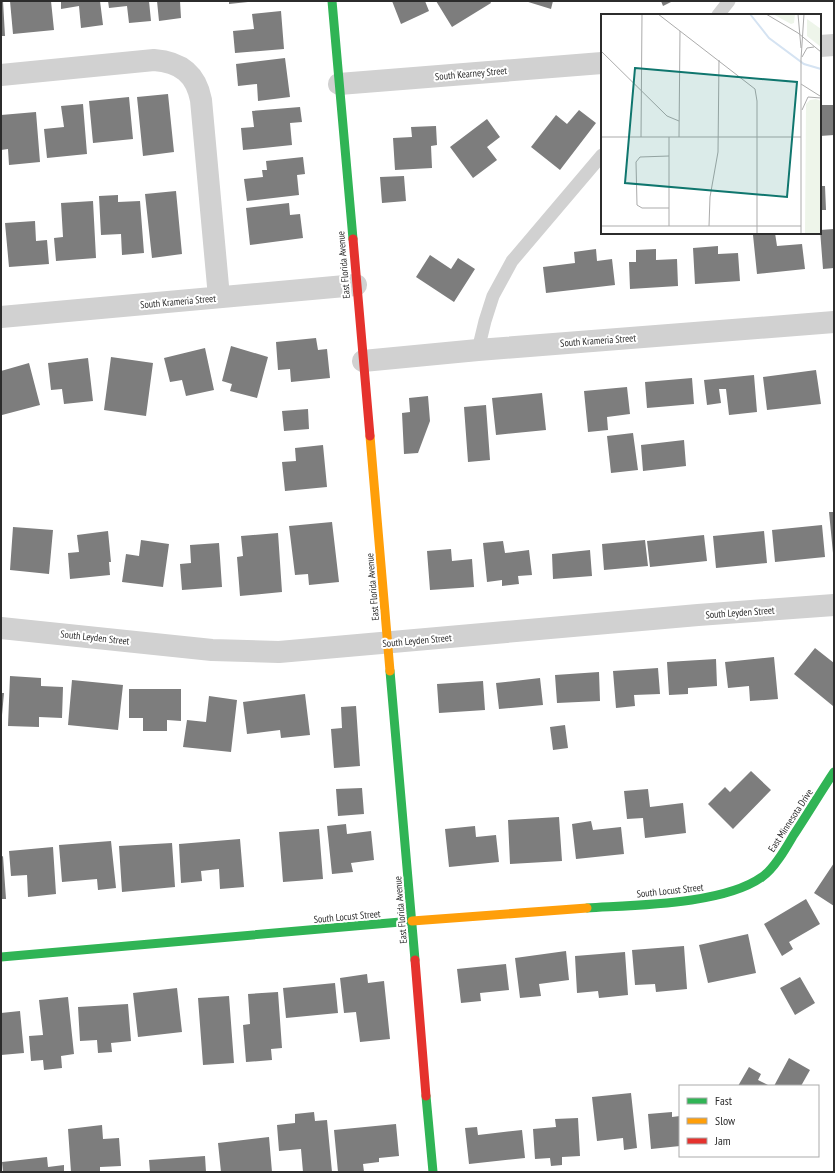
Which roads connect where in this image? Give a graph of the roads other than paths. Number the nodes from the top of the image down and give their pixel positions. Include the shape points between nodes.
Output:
1 (332, 1) edge
2 (729, 1) edge
3 (719, 14) edge
4 (834, 45) edge
5 (821, 46) edge
6 (601, 63) edge
7 (1, 75) edge
8 (339, 84) junction
9 (601, 156) edge
10 (356, 285) junction
11 (219, 297) junction
12 (1, 317) edge
13 (834, 322) edge
14 (478, 350) junction
15 (363, 361) junction
16 (834, 605) edge
17 (1, 628) edge
18 (388, 643) junction
19 (834, 772) edge
20 (763, 877) joint
21 (412, 921) junction
22 (1, 957) edge
23 (433, 1172) edge

1 - 8 street, East Florida Avenue
2 - 3 lane
4 - 5 street
6 - 8 street, South Kearney Street
7 - 11 street via 154,60 176,64 186,70 199,88 201,100
8 - 10 street, East Florida Avenue
9 - 14 lane via 512,261 493,296
10 - 11 street, South Krameria Street
10 - 15 street, East Florida Avenue
11 - 12 street, South Krameria Street
13 - 14 street, South Krameria Street
14 - 15 street, South Krameria Street
15 - 18 street, East Florida Avenue
16 - 18 street, South Leyden Street
17 - 18 street, South Leyden Street via 248,652
18 - 21 street, East Florida Avenue
19 - 20 street, East Minnesota Drive via 780,857
20 - 21 street, South Locust Street via 740,889 675,902
21 - 22 street, South Locust Street
21 - 23 street, East Florida Avenue

